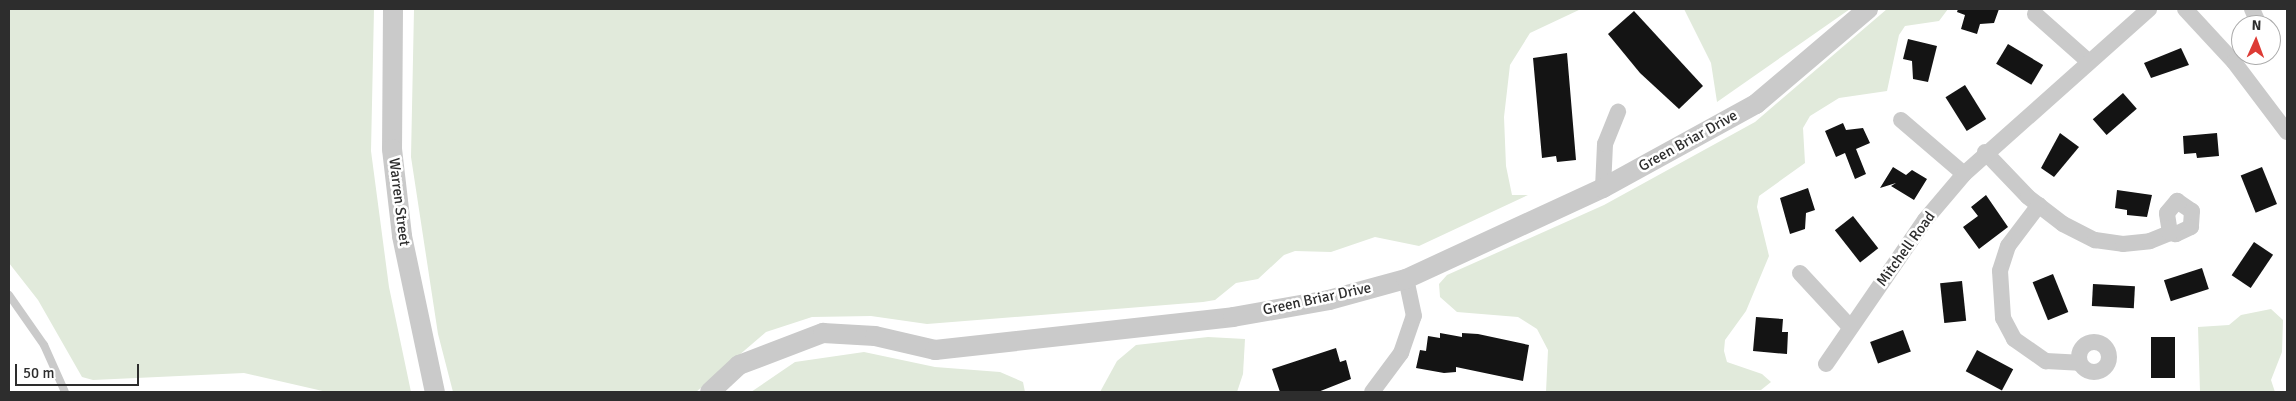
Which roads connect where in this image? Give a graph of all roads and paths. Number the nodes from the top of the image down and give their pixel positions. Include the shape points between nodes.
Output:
1 (393, 9) edge
2 (1868, 9) edge
3 (2149, 9) edge
4 (2192, 10) edge
5 (2035, 14) dead end
6 (2231, 52) edge
7 (2089, 62) junction
8 (2242, 65) edge
9 (1618, 111) dead end
10 (1901, 120) dead end
11 (2286, 128) edge
12 (1985, 152) junction
13 (1964, 174) junction
14 (1603, 188) junction
15 (2039, 205) junction
16 (2170, 233) dead end
17 (1800, 273) dead end
18 (1406, 279) junction
19 (9, 295) edge
20 (1850, 327) junction
21 (2079, 362) dead end
22 (1826, 364) dead end
23 (65, 392) edge
24 (435, 392) edge
25 (710, 392) edge
26 (1374, 392) edge

1 - 24 street, Warren Street via 392,149 402,236
2 - 14 street, Green Briar Drive via 1756,104
3 - 7 street, Mitchell Road
4 - 6 street
5 - 7 street
7 - 12 street, Mitchell Road
8 - 11 street
9 - 14 street via 1605,144
10 - 13 street
12 - 13 street, Mitchell Road
12 - 15 street
13 - 20 street, Mitchell Road
14 - 18 street, Green Briar Drive
15 - 16 street via 2063,224 2095,240 2123,244 2150,241
15 - 21 street via 2008,246 1999,297 2003,318 2014,339 2046,361
17 - 20 street
18 - 25 street, Green Briar Drive via 1329,300 1233,317 935,350 875,336 823,333 739,365
18 - 26 street via 1414,316 1401,353
19 - 23 lane via 44,345
20 - 22 street, Mitchell Road

